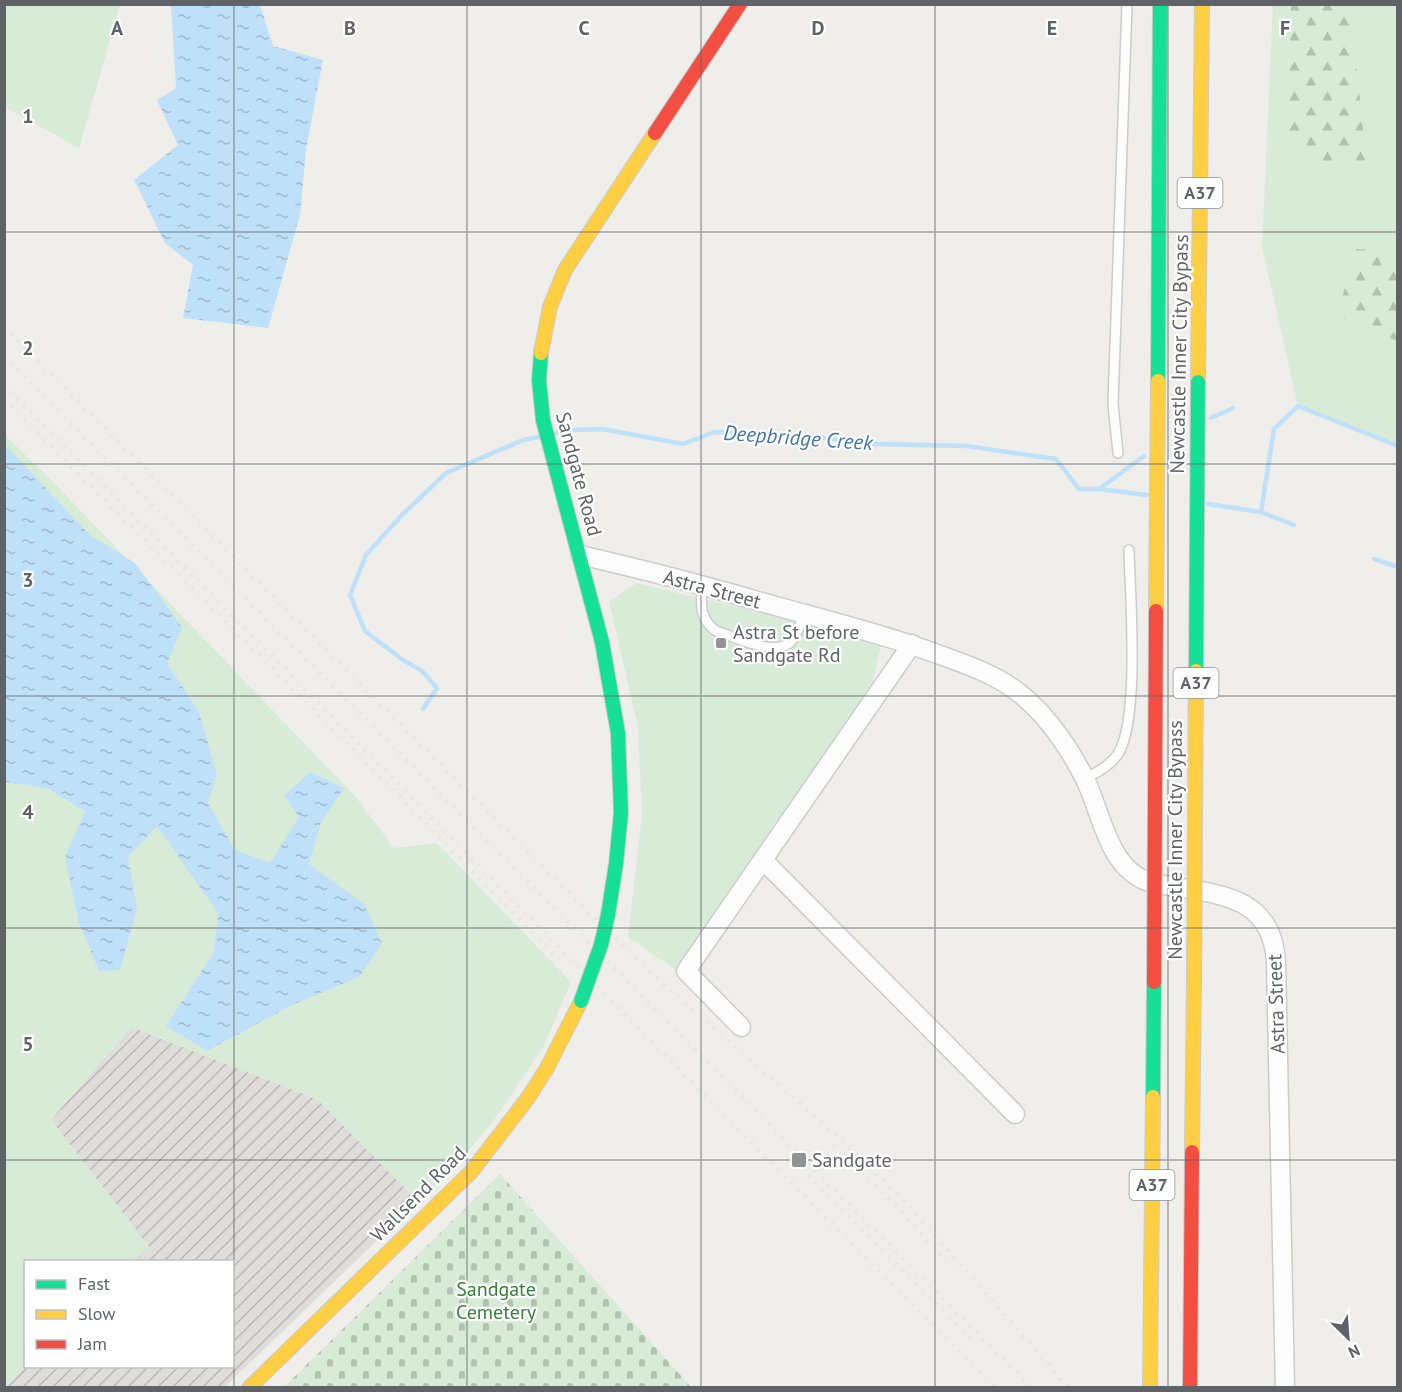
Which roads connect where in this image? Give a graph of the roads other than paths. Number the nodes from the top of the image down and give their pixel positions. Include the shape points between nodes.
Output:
1 (740, 4) edge
2 (1127, 4) edge
3 (1160, 4) edge
4 (1202, 4) edge
5 (1118, 453) dead end
6 (1129, 550) dead end
7 (581, 555) junction
8 (702, 585) junction
9 (804, 614) junction
10 (912, 645) junction
11 (1085, 779) junction
12 (763, 860) junction
13 (581, 1001) joint
14 (741, 1027) dead end
15 (1015, 1114) dead end
16 (249, 1388) edge
17 (1150, 1388) edge
18 (1190, 1388) edge
19 (1285, 1388) edge

1 - 7 main road, Sandgate Road via 561,278 546,319 540,345 539,396
2 - 5 lane via 1113,404
3 - 17 main road, Newcastle Inner City Bypass / A37, bridge
4 - 18 main road, Newcastle Inner City Bypass / A37, bridge
6 - 11 lane via 1131,662 1127,734 1112,762
7 - 8 street, Astra Street
7 - 13 main road, Sandgate Road, bridge via 615,705 621,779 617,867 601,945
8 - 9 street, Astra Street
8 - 9 lane via 701,608 710,627 769,648 788,645
9 - 10 street, Astra Street
10 - 11 street, Astra Street via 973,666 1020,693 1055,731
10 - 12 street
11 - 19 street, Astra Street via 1117,856 1130,872 1149,882 1235,899 1262,919 1274,940
12 - 14 street via 686,971
12 - 15 street
13 - 16 main road, Wallsend Road via 528,1098 471,1172

